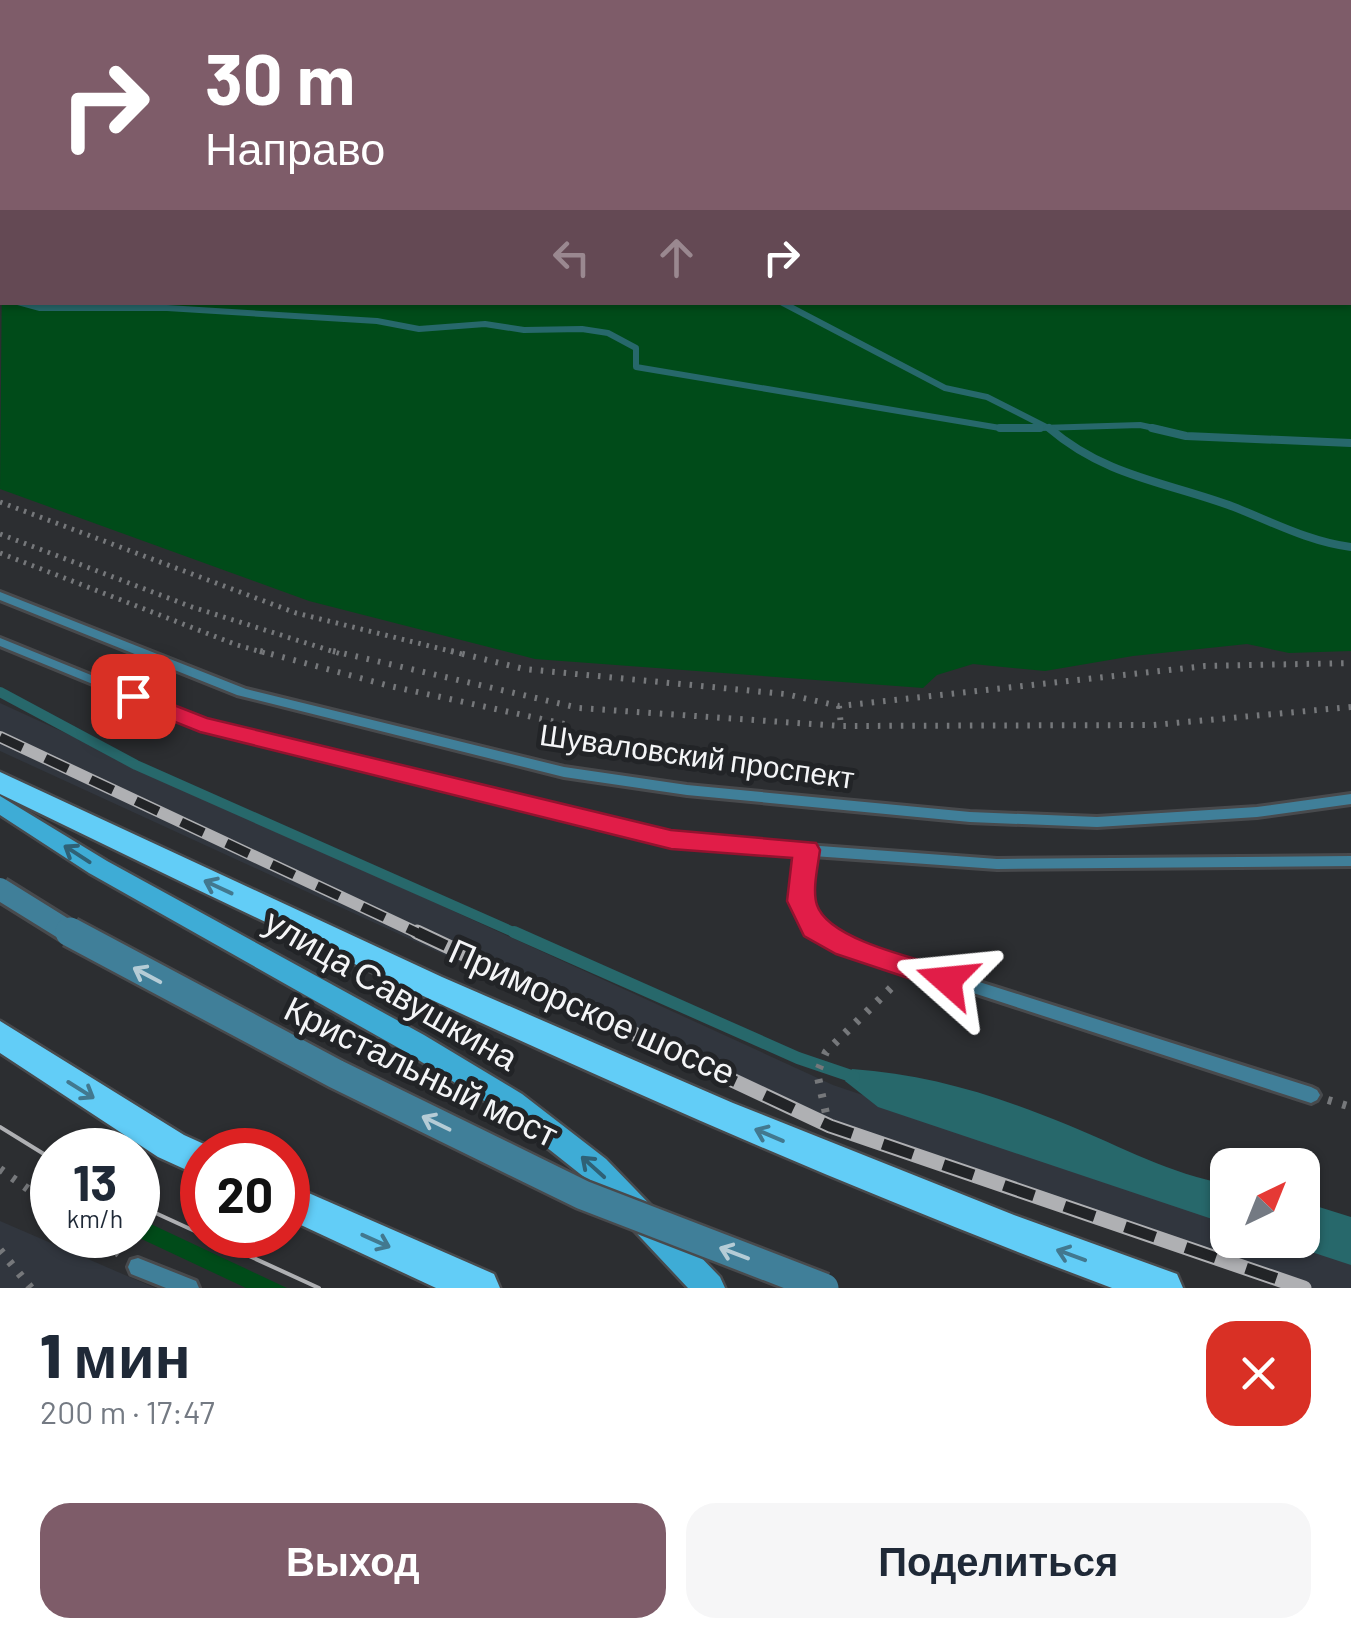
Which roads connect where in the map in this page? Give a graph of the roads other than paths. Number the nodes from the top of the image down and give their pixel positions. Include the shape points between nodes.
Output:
1 (0, 596) edge
2 (0, 642) edge
3 (0, 782) edge
4 (1351, 799) edge
5 (0, 804) edge
6 (806, 850) junction
7 (1351, 861) edge
8 (0, 889) edge
9 (0, 1035) edge
10 (1311, 1094) dead end
11 (180, 1150) edge
12 (310, 1211) edge
13 (138, 1267) road end
14 (189, 1288) edge
15 (480, 1288) edge
16 (708, 1288) edge
17 (824, 1288) edge
18 (1163, 1288) edge

1 - 4 lane, Шуваловский проспект via 242,692 564,772 932,814 1097,822
2 - 6 lane via 200,724 671,840
18 -> 3 main road, Приморское шоссе via 821,1157 261,907
16 -> 5 main road, улица Савушкина via 596,1168 512,1103
6 - 7 lane via 997,864
6 - 10 lane via 801,901 814,928 846,946
17 -> 8 street, Кристальный мост, bridge via 566,1186 117,960
9 -> 11 main road
12 -> 15 main road
13 - 14 lane

